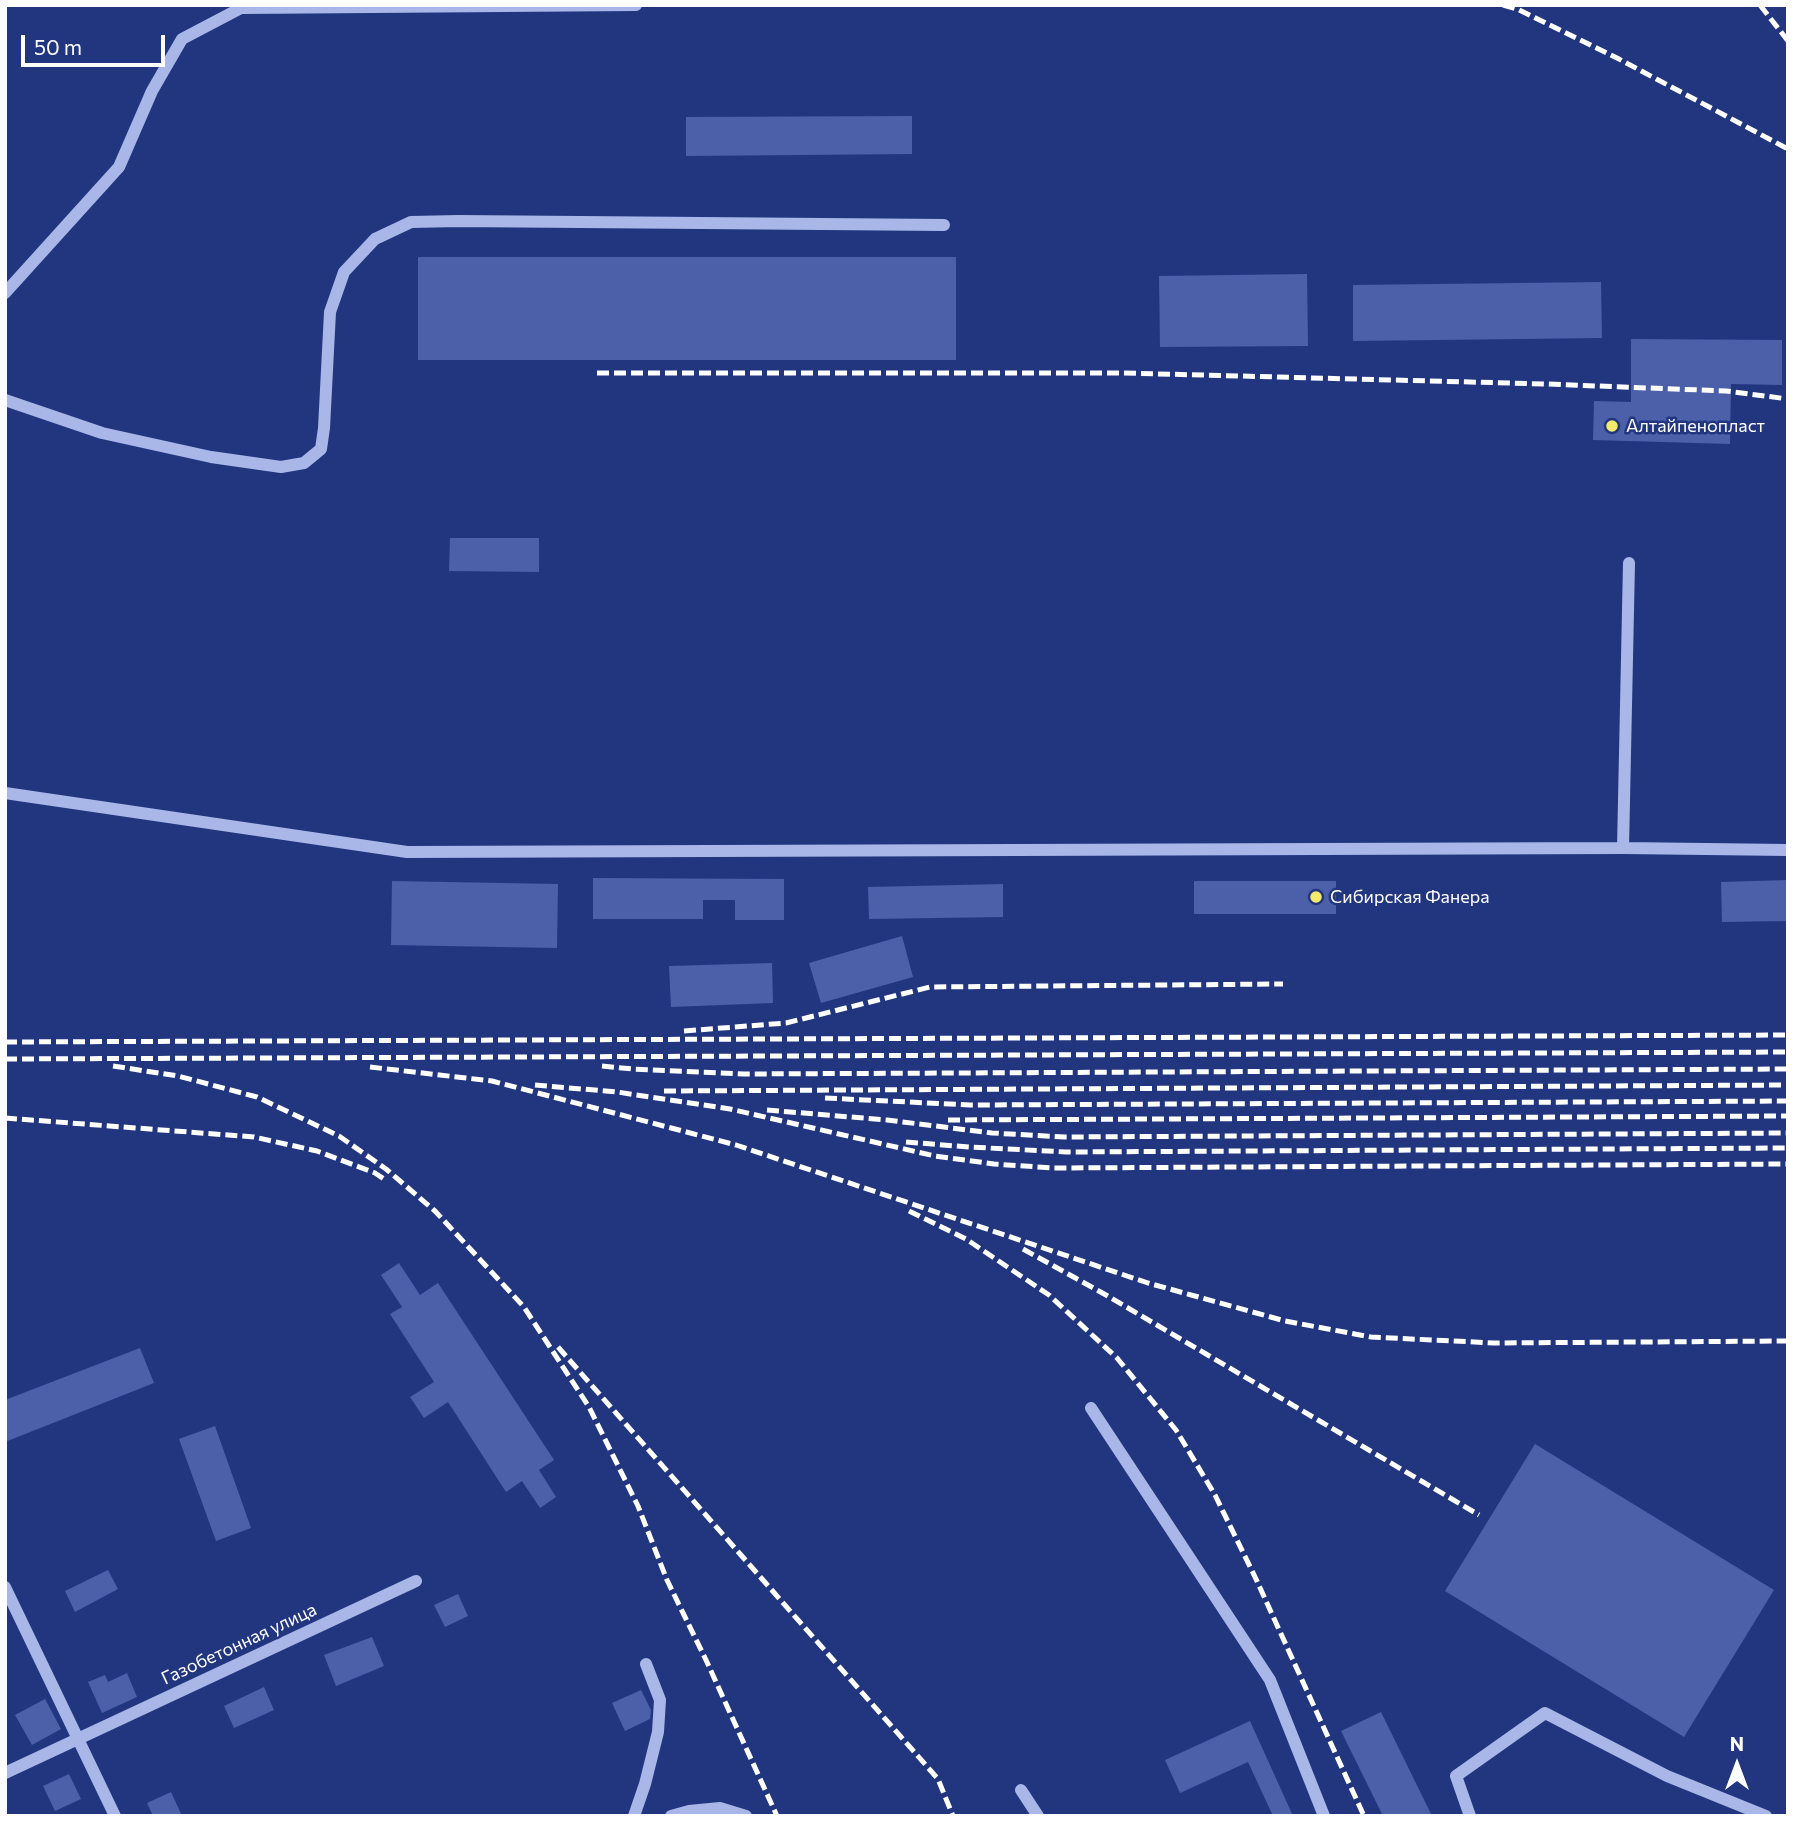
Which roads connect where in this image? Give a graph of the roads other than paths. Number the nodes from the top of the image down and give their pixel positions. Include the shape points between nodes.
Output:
1 (636, 5) edge
2 (944, 225) dead end
3 (5, 293) edge
4 (5, 400) edge
5 (1629, 563) dead end
6 (5, 793) edge
7 (1622, 848) junction
8 (1788, 850) edge
9 (1091, 1408) dead end
10 (416, 1581) dead end
11 (5, 1587) edge
12 (646, 1664) dead end
13 (77, 1738) junction
14 (5, 1773) edge
15 (1021, 1790) dead end
16 (115, 1816) edge
17 (634, 1816) edge
18 (671, 1816) edge
19 (746, 1816) edge
20 (1038, 1816) edge
21 (1324, 1816) edge
22 (1470, 1816) edge
23 (1766, 1816) edge

1 - 3 street via 242,8 182,39 152,91 119,167
2 - 4 street via 411,222 375,239 344,272 330,312 321,449 304,463 281,467 211,457 103,433
5 - 7 street
6 - 7 street via 407,852
7 - 8 street
9 - 21 street via 1270,1679
10 - 13 street, Газобетонная улица
11 - 13 street
12 - 17 street via 660,1700 658,1732
13 - 14 street, Газобетонная улица
13 - 16 street
15 - 20 street
18 - 19 street via 720,1808
22 - 23 street via 1456,1776 1545,1713 1667,1776

